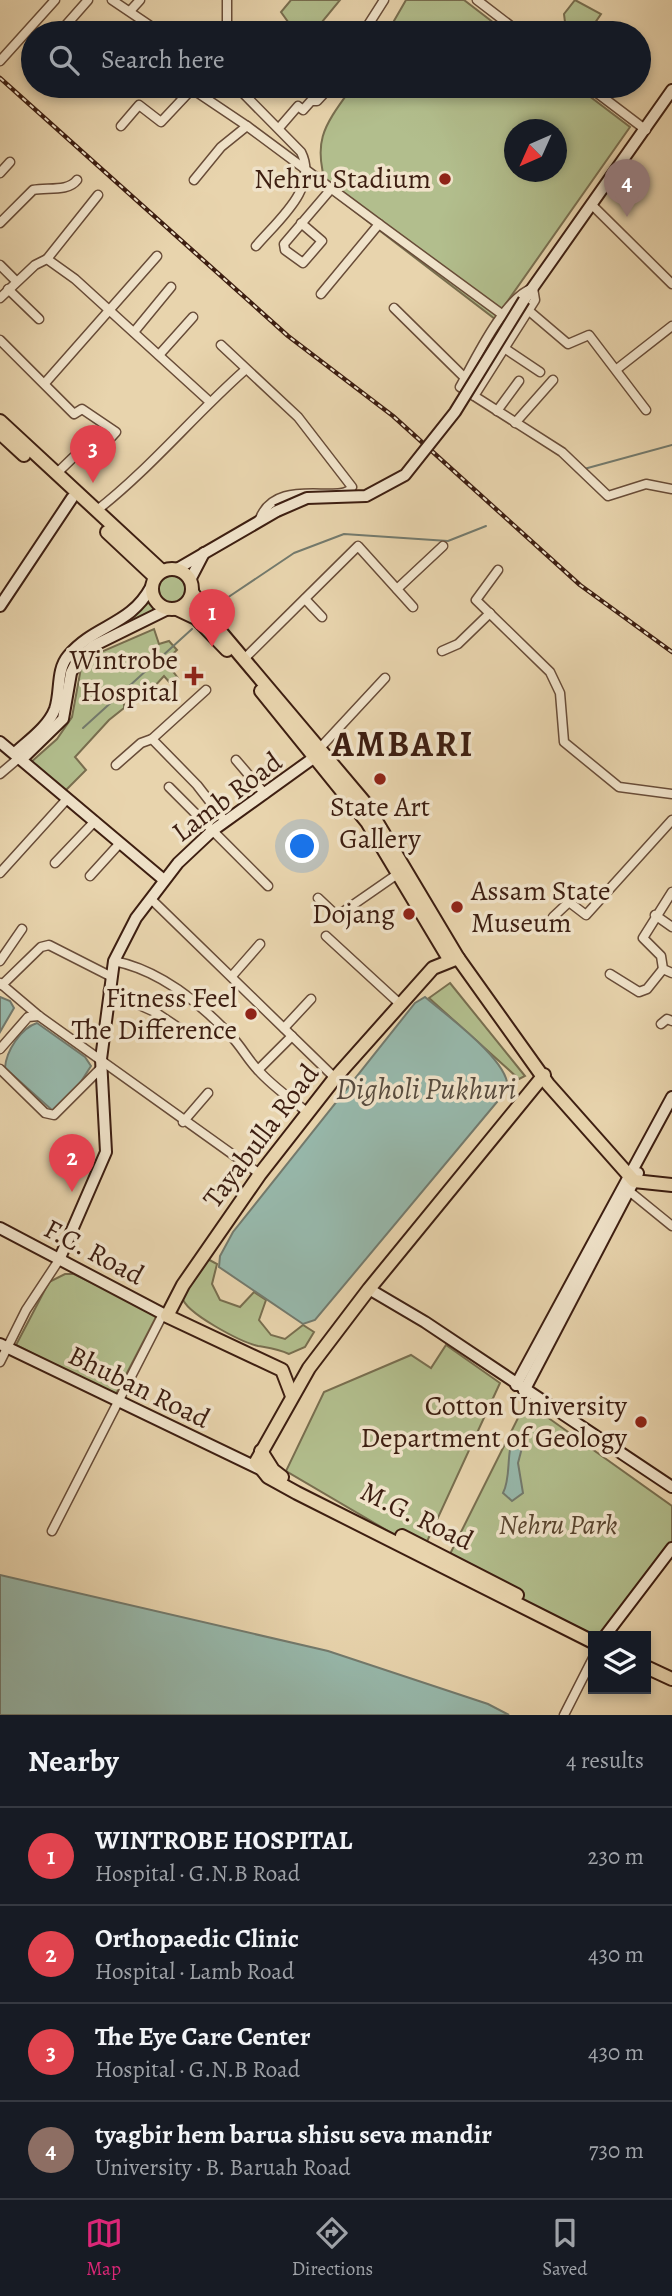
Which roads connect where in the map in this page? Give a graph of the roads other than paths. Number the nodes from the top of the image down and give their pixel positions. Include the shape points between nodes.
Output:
1 (55, 0) edge
2 (88, 0) edge
3 (112, 0) edge
4 (140, 0) edge
5 (228, 0) edge
6 (384, 0) edge
7 (477, 0) edge
8 (130, 11) junction
9 (36, 21) edge
10 (70, 21) edge
11 (144, 21) edge
12 (227, 21) edge
13 (371, 21) edge
14 (504, 21) edge
15 (21, 38) edge
16 (0, 61) edge
17 (672, 90) edge
18 (183, 98) edge
19 (205, 98) edge
20 (252, 98) edge
21 (322, 98) edge
22 (605, 98) edge
23 (121, 125) dead end
24 (247, 126) junction
25 (279, 128) junction
26 (646, 130) junction
27 (10, 162) dead end
28 (307, 172) junction
29 (0, 173) edge
30 (77, 180) dead end
31 (194, 180) dead end
32 (331, 189) junction
33 (97, 195) dead end
34 (592, 205) junction
35 (0, 223) edge
36 (302, 223) junction
37 (379, 224) junction
38 (256, 246) dead end
39 (157, 256) dead end
40 (47, 259) junction
41 (0, 265) edge
42 (16, 281) junction
43 (672, 284) edge
44 (171, 286) dead end
45 (533, 288) junction
46 (8, 289) junction
47 (321, 294) dead end
48 (0, 298) edge
49 (526, 305) junction
50 (394, 308) dead end
51 (110, 311) junction
52 (503, 315) junction
53 (193, 317) dead end
54 (38, 319) dead end
55 (672, 326) edge
56 (134, 332) junction
57 (0, 340) edge
58 (221, 345) dead end
59 (505, 348) junction
60 (159, 355) junction
61 (617, 369) junction
62 (245, 370) junction
63 (540, 372) dead end
64 (465, 378) junction
65 (553, 380) dead end
66 (519, 381) dead end
67 (45, 383) junction
68 (474, 396) junction
69 (209, 402) junction
70 (497, 411) junction
71 (646, 411) dead end
72 (0, 421) edge
73 (515, 423) junction
74 (0, 433) edge
75 (57, 473) junction
76 (672, 489) edge
77 (72, 498) junction
78 (96, 511) junction
79 (259, 520) junction
80 (443, 546) dead end
81 (204, 553) junction
82 (177, 569) junction
83 (498, 570) dead end
84 (156, 578) junction
85 (191, 586) junction
86 (397, 589) junction
87 (305, 599) junction
88 (0, 606) edge
89 (413, 607) dead end
90 (173, 609) junction
91 (490, 614) junction
92 (322, 617) dead end
93 (442, 651) dead end
94 (244, 658) junction
95 (385, 678) dead end
96 (206, 690) dead end
97 (152, 739) junction
98 (0, 742) edge
99 (319, 752) junction
100 (19, 756) junction
101 (236, 760) dead end
102 (116, 765) dead end
103 (0, 774) edge
104 (169, 787) dead end
105 (265, 794) junction
106 (672, 794) edge
107 (67, 799) junction
108 (672, 820) edge
109 (94, 821) junction
110 (225, 821) junction
111 (212, 831) junction
112 (120, 843) junction
113 (55, 863) dead end
114 (0, 873) edge
115 (399, 873) junction
116 (90, 876) dead end
117 (164, 880) junction
118 (268, 886) dead end
119 (671, 897) edge
120 (318, 898) dead end
121 (151, 899) junction
122 (655, 915) junction
123 (553, 917) dead end
124 (672, 927) edge
125 (22, 929) dead end
126 (326, 936) dead end
127 (260, 944) dead end
128 (454, 959) junction
129 (0, 961) edge
130 (114, 961) junction
131 (663, 969) junction
132 (672, 973) edge
133 (610, 974) dead end
134 (110, 976) junction
135 (232, 976) junction
136 (1, 984) edge
137 (108, 991) junction
138 (311, 999) dead end
139 (400, 1003) junction
140 (27, 1006) junction
141 (38, 1016) junction
142 (28, 1017) junction
143 (672, 1021) edge
144 (661, 1024) dead end
145 (284, 1028) junction
146 (185, 1032) dead end
147 (292, 1037) junction
148 (0, 1049) edge
149 (101, 1063) junction
150 (0, 1069) edge
151 (258, 1070) junction
152 (335, 1078) junction
153 (544, 1080) junction
154 (208, 1093) dead end
155 (672, 1097) edge
156 (672, 1111) edge
157 (307, 1112) junction
158 (183, 1122) junction
159 (260, 1174) junction
160 (631, 1183) junction
161 (672, 1185) edge
162 (672, 1226) edge
163 (0, 1228) edge
164 (59, 1260) junction
165 (369, 1289) junction
166 (165, 1315) junction
167 (4, 1346) edge
168 (0, 1362) edge
169 (309, 1368) junction
170 (282, 1370) junction
171 (520, 1388) junction
172 (292, 1396) junction
173 (119, 1403) junction
174 (266, 1470) junction
175 (672, 1487) edge
176 (52, 1531) dead end
177 (672, 1548) edge
178 (588, 1631) edge
179 (609, 1631) edge
180 (588, 1639) edge
181 (651, 1661) edge
182 (588, 1668) edge
183 (651, 1669) edge
184 (672, 1670) edge
185 (672, 1679) edge
186 (564, 1715) edge

1 - 9 street
2 - 10 street
3 - 8 street
4 - 8 street
5 - 12 street
6 - 13 street
7 - 14 street
8 - 11 street
15 - 16 street
17 - 26 street
18 - 23 street via 161,122 139,105
19 - 24 street
20 - 25 street
21 - 25 street via 303,110 298,106
22 - 26 street
24 - 28 street
24 - 31 street
25 - 28 street via 301,152
26 - 34 street
27 - 29 street
28 - 32 street
28 - 38 street via 301,192
30 - 35 street via 65,188 33,190
32 - 36 street
32 - 37 street
33 - 40 street
34 - 43 street
34 - 45 street
36 - 36 street via 284,248 303,263 322,242
37 - 47 street
37 - 52 street
39 - 51 street
40 - 42 street
40 - 51 street
41 - 42 street
42 - 46 street
44 - 56 street
45 - 49 street
45 - 52 street via 520,292
46 - 48 street
46 - 54 street
49 - 59 street
49 - 61 street via 568,344 589,335
49 - 79 street, bridge via 455,412 398,480 366,496 307,498
50 - 64 street
51 - 56 street
51 - 67 street
52 - 64 street
53 - 60 street
55 - 61 street
56 - 60 street
57 - 67 street
58 - 62 street
59 - 63 street
59 - 68 street
60 - 69 street
61 - 71 street
62 - 69 street
62 - 79 street via 298,416 352,487 344,494 288,495 264,510
64 - 68 street via 460,387
65 - 73 street
66 - 70 street
67 - 75 street via 74,414 82,409 116,432 95,455 85,446
68 - 70 street
69 - 78 street via 133,483
70 - 73 street
72 - 75 main road
73 - 76 street via 562,452 608,496 646,484
74 - 77 main road
75 - 78 main road
77 - 84 main road
77 - 88 street
78 - 84 main road
79 - 81 street
80 - 86 street
81 - 82 street
81 - 85 street
82 - 84 main road
82 - 85 main road
83 - 91 street via 476,600
84 - 90 main road via 157,603
84 - 100 street via 136,610 94,633 68,656 51,717
85 - 90 main road via 187,603
85 - 94 main road via 208,615
86 - 87 street via 358,546
86 - 89 street
87 - 92 street
87 - 94 street
90 - 99 main road via 196,618
90 - 100 street via 85,652 73,666 63,719
91 - 93 street via 458,644
91 - 106 street via 550,673 560,693 564,742 618,787
94 - 99 main road
95 - 99 street
96 - 97 street
97 - 102 street
97 - 110 street
98 - 100 street
99 - 105 street, Lamb Road
99 - 115 main road
99 - 128 main road via 366,804
100 - 103 street
100 - 107 street
101 - 105 street
104 - 111 street
105 - 110 street, Lamb Road
107 - 109 street
107 - 114 street
108 - 123 street via 586,915 569,902
109 - 112 street
109 - 113 street
110 - 111 street, Lamb Road
111 - 117 street, Lamb Road
111 - 118 street
112 - 116 street
112 - 117 street
115 - 120 street via 337,916
115 - 128 main road
117 - 121 street, Lamb Road
119 - 122 street
121 - 130 street, Lamb Road
121 - 135 street
122 - 124 street
122 - 131 street via 643,938 661,956
125 - 129 street
126 - 139 street
127 - 135 street
128 - 139 main road, Tayabulla Road via 433,968
128 - 153 main road
130 - 134 street, Lamb Road
130 - 151 street via 159,978 192,1002 232,1036
131 - 132 street
131 - 133 street via 639,992
134 - 136 street via 48,945
134 - 137 street, Lamb Road
135 - 145 street
136 - 140 street
137 - 146 street via 155,1012
137 - 149 street, Lamb Road
138 - 145 street
139 - 152 main road, Tayabulla Road
140 - 141 street
140 - 142 street
141 - 142 street
141 - 149 street
142 - 148 street
143 - 144 street via 667,1018
145 - 147 street
147 - 151 street
147 - 152 street
149 - 150 street via 54,1115 45,1113
149 - 158 street
149 - 164 street, Lamb Road via 106,1152
151 - 157 street
152 - 157 main road, Tayabulla Road
153 - 160 main road
153 - 165 main road
154 - 158 street
155 - 160 street
156 - 160 street
157 - 159 main road, Tayabulla Road
158 - 159 street
159 - 166 main road, Tayabulla Road
160 - 161 main road
160 - 162 street via 653,1214
160 - 171 street
163 - 164 street, F.C. Road
164 - 166 street, F.C. Road
164 - 167 street, Lamb Road
165 - 169 main road
165 - 171 street
166 - 170 main road
166 - 173 street
167 - 168 street, Lamb Road
167 - 173 street, Bhuban Road
169 - 170 main road
169 - 172 main road
170 - 172 main road
171 - 175 street
172 - 174 main road via 261,1451
173 - 174 street, Bhuban Road
173 - 176 street
174 - 178 main road, M.G. Road
174 - 180 main road via 297,1493
177 - 179 street
181 - 184 main road
182 - 186 street
183 - 185 main road

